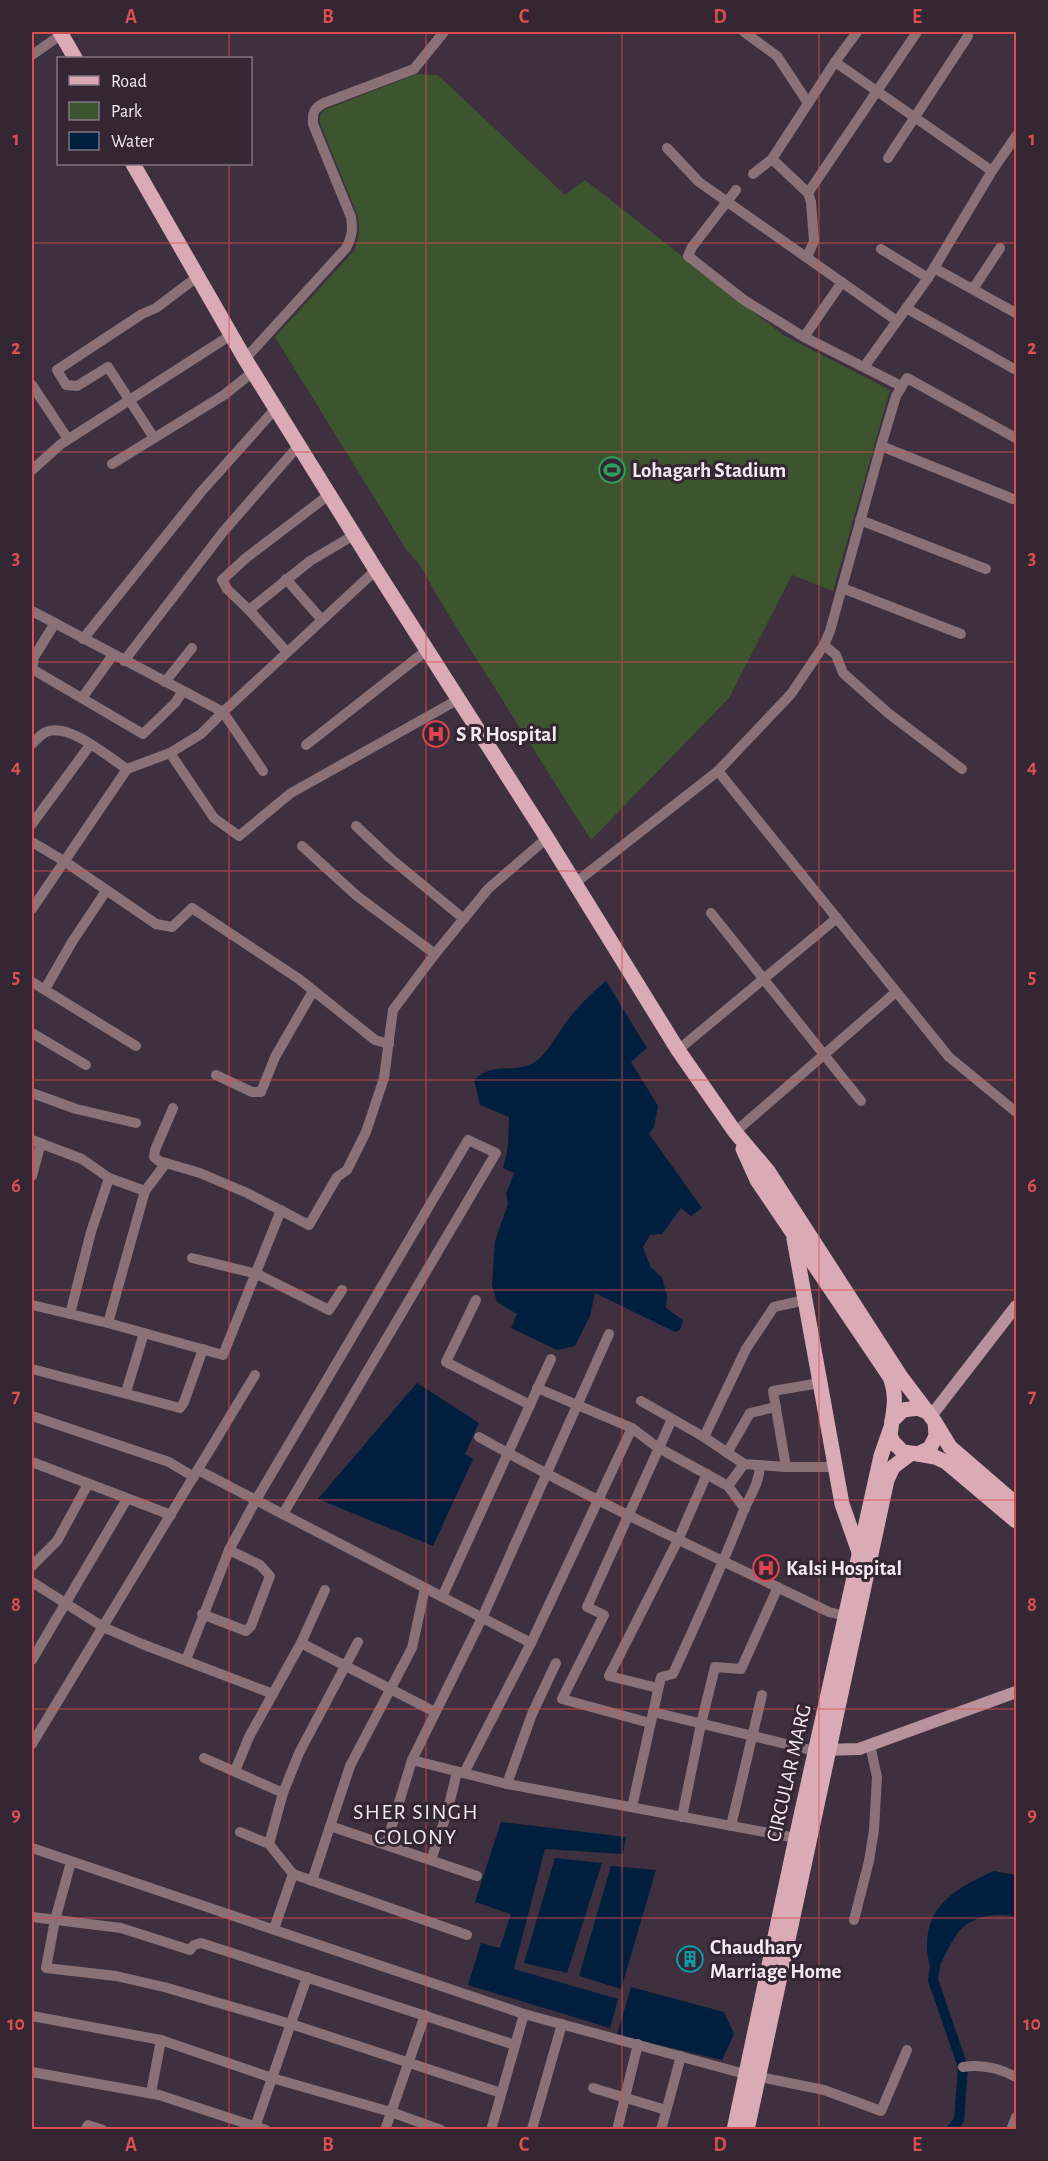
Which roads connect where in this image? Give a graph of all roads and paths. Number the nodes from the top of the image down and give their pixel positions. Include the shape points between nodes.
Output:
1 (444, 32) edge
2 (744, 32) edge
3 (857, 32) edge
4 (917, 32) edge
5 (61, 33) edge
6 (968, 36) dead end
7 (32, 55) edge
8 (74, 57) edge
9 (835, 62) junction
10 (876, 90) junction
11 (808, 103) junction
12 (916, 118) junction
13 (1017, 136) edge
14 (667, 148) dead end
15 (888, 158) dead end
16 (772, 159) junction
17 (134, 165) edge
18 (992, 171) junction
19 (753, 174) dead end
20 (736, 190) dead end
21 (808, 193) junction
22 (726, 200) junction
23 (1000, 248) dead end
24 (881, 249) dead end
25 (807, 257) junction
26 (931, 273) junction
27 (198, 277) junction
28 (842, 282) junction
29 (973, 289) junction
30 (906, 308) junction
31 (1015, 310) edge
32 (897, 321) junction
33 (231, 335) junction
34 (804, 337) junction
35 (245, 359) junction
36 (864, 367) junction
37 (1017, 370) edge
38 (253, 372) junction
39 (32, 385) edge
40 (901, 386) junction
41 (130, 399) junction
42 (276, 408) junction
43 (154, 438) junction
44 (1016, 438) edge
45 (68, 439) junction
46 (299, 445) junction
47 (880, 446) junction
48 (112, 464) dead end
49 (32, 470) edge
50 (330, 494) junction
51 (1013, 500) dead end
52 (860, 520) junction
53 (354, 535) junction
54 (986, 569) dead end
55 (376, 570) junction
56 (286, 579) junction
57 (842, 588) junction
58 (249, 610) junction
59 (32, 611) edge
60 (322, 620) junction
61 (55, 623) junction
62 (961, 634) dead end
63 (83, 639) junction
64 (825, 645) junction
65 (192, 648) dead end
66 (427, 650) junction
67 (287, 652) junction
68 (113, 655) junction
69 (124, 660) junction
70 (32, 669) edge
71 (165, 682) junction
72 (183, 691) junction
73 (82, 698) junction
74 (459, 699) junction
75 (223, 712) junction
76 (32, 744) edge
77 (90, 745) junction
78 (306, 745) dead end
79 (170, 753) junction
80 (127, 769) junction
81 (962, 769) dead end
82 (263, 771) dead end
83 (718, 771) junction
84 (32, 824) edge
85 (356, 826) dead end
86 (547, 838) junction
87 (32, 842) edge
88 (302, 846) dead end
89 (64, 861) junction
90 (575, 883) junction
91 (106, 891) junction
92 (32, 909) edge
93 (711, 913) dead end
94 (837, 918) junction
95 (464, 919) junction
96 (435, 954) junction
97 (764, 979) junction
98 (32, 982) edge
99 (45, 989) junction
100 (313, 991) junction
101 (896, 992) junction
102 (32, 1033) edge
103 (389, 1044) junction
104 (136, 1046) dead end
105 (678, 1050) junction
106 (824, 1054) junction
107 (86, 1065) dead end
108 (216, 1075) dead end
109 (32, 1093) edge
110 (861, 1101) dead end
111 (173, 1108) dead end
112 (1017, 1112) edge
113 (136, 1123) dead end
114 (735, 1132) junction
115 (36, 1141) edge
116 (166, 1163) junction
117 (32, 1176) edge
118 (109, 1178) junction
119 (145, 1191) junction
120 (281, 1210) junction
121 (793, 1233) junction
122 (192, 1258) dead end
123 (257, 1274) junction
124 (342, 1290) dead end
125 (476, 1300) dead end
126 (805, 1300) junction
127 (32, 1305) edge
128 (1017, 1306) edge
129 (70, 1314) junction
130 (108, 1323) junction
131 (144, 1333) junction
132 (609, 1334) dead end
133 (203, 1349) junction
134 (551, 1359) dead end
135 (32, 1369) edge
136 (255, 1375) dead end
137 (820, 1383) junction
138 (537, 1388) junction
139 (126, 1392) junction
140 (641, 1401) dead end
141 (530, 1405) junction
142 (577, 1405) junction
143 (776, 1407) junction
144 (32, 1416) edge
145 (930, 1416) junction
146 (672, 1419) junction
147 (892, 1424) junction
148 (632, 1428) junction
149 (479, 1437) dead end
150 (704, 1437) junction
151 (657, 1447) junction
152 (507, 1453) junction
153 (727, 1453) junction
154 (914, 1454) junction
155 (32, 1462) edge
156 (744, 1464) junction
157 (760, 1465) junction
158 (786, 1467) junction
159 (835, 1467) junction
160 (196, 1474) junction
161 (545, 1474) junction
162 (706, 1474) junction
163 (88, 1484) junction
164 (728, 1486) junction
165 (127, 1498) junction
166 (256, 1500) junction
167 (598, 1500) junction
168 (1017, 1504) edge
169 (745, 1509) junction
170 (283, 1514) junction
171 (171, 1515) junction
172 (627, 1515) junction
173 (1017, 1521) edge
174 (678, 1539) junction
175 (229, 1550) junction
176 (860, 1552) junction
177 (724, 1562) junction
178 (32, 1566) edge
179 (32, 1582) edge
180 (778, 1587) junction
181 (425, 1588) junction
182 (325, 1590) dead end
183 (442, 1597) junction
184 (66, 1604) junction
185 (202, 1614) junction
186 (482, 1618) junction
187 (851, 1618) junction
188 (103, 1627) junction
189 (358, 1642) dead end
190 (301, 1643) junction
191 (531, 1644) junction
192 (32, 1660) edge
193 (186, 1660) junction
194 (556, 1663) dead end
195 (346, 1666) junction
196 (658, 1688) junction
197 (391, 1689) junction
198 (1017, 1692) edge
199 (273, 1694) junction
200 (762, 1695) dead end
201 (435, 1712) junction
202 (652, 1718) junction
203 (700, 1724) junction
204 (752, 1736) junction
205 (32, 1743) edge
206 (870, 1745) junction
207 (821, 1750) junction
208 (204, 1758) dead end
209 (412, 1760) junction
210 (235, 1771) junction
211 (461, 1772) junction
212 (507, 1784) junction
213 (283, 1793) junction
214 (632, 1808) junction
215 (682, 1817) junction
216 (330, 1826) junction
217 (731, 1826) junction
218 (240, 1832) dead end
219 (796, 1838) junction
220 (269, 1844) junction
221 (386, 1845) junction
222 (32, 1848) edge
223 (431, 1860) junction
224 (71, 1862) junction
225 (293, 1874) junction
226 (477, 1876) dead end
227 (312, 1881) junction
228 (32, 1917) edge
229 (55, 1920) junction
230 (854, 1920) dead end
231 (274, 1929) junction
232 (467, 1935) dead end
233 (307, 1977) junction
234 (524, 2014) junction
235 (425, 2015) junction
236 (32, 2016) edge
237 (291, 2024) junction
238 (562, 2024) junction
239 (161, 2040) junction
240 (515, 2044) junction
241 (638, 2044) junction
242 (907, 2050) dead end
243 (681, 2056) junction
244 (409, 2062) junction
245 (963, 2067) dead end
246 (32, 2072) edge
247 (752, 2075) junction
248 (1017, 2077) edge
249 (272, 2078) junction
250 (593, 2088) dead end
251 (151, 2093) junction
252 (501, 2093) junction
253 (624, 2097) junction
254 (666, 2110) junction
255 (392, 2112) junction
256 (1017, 2118) edge
257 (258, 2128) edge
258 (532, 2129) edge
259 (85, 2130) edge
260 (103, 2130) edge
261 (385, 2130) edge
262 (441, 2130) edge
263 (491, 2130) edge
264 (617, 2130) edge
265 (661, 2130) edge
266 (734, 2130) edge
267 (747, 2130) edge
268 (1011, 2130) edge

1 - 35 street via 414,69 324,103 313,111 313,124 351,217 351,239
2 - 11 street via 777,56
3 - 9 street
4 - 10 street
5 - 7 street
5 - 8 main road
6 - 12 street
9 - 10 street
9 - 11 street
10 - 12 street
10 - 21 street
11 - 16 street
12 - 15 street
12 - 18 street
13 - 18 street
14 - 22 street via 699,182
16 - 19 street
16 - 21 street
17 - 27 main road
18 - 26 street
20 - 22 street
21 - 25 street via 814,241
22 - 25 street
22 - 34 street via 688,256 744,300
23 - 29 street
24 - 26 street
25 - 28 street
26 - 29 street
26 - 30 street
27 - 33 main road
27 - 41 street via 57,370 66,385 77,386 108,367
28 - 32 street
28 - 34 street
29 - 31 street
30 - 32 street
30 - 37 street
32 - 36 street
33 - 35 main road
33 - 41 street
34 - 36 street
35 - 38 main road
36 - 40 street
38 - 42 main road
38 - 43 street via 224,395
39 - 45 street
40 - 44 street via 907,378
40 - 47 street
41 - 43 street
41 - 45 street
42 - 46 main road
42 - 63 street via 201,492
43 - 48 street
45 - 49 street
46 - 50 main road
46 - 69 street via 223,532
47 - 51 street
47 - 52 street
50 - 53 main road
50 - 58 street via 222,580
52 - 54 street
52 - 57 street
53 - 55 main road
53 - 56 street
55 - 60 street
55 - 66 main road
56 - 58 street
56 - 60 street
57 - 62 street
57 - 64 street
58 - 67 street
59 - 61 street
60 - 67 street
61 - 63 street
61 - 70 street via 34,657
63 - 68 street
64 - 81 street via 836,655 843,673
64 - 83 street via 791,694
65 - 71 street
66 - 74 main road
66 - 78 street
67 - 75 street
68 - 69 street
68 - 73 street
69 - 71 street
70 - 73 street
71 - 72 street
72 - 73 street via 176,703 143,734
72 - 75 street
74 - 79 street via 291,793 239,836 214,818
74 - 86 main road
75 - 79 street via 201,734
75 - 82 street
76 - 77 street via 45,732 56,729
77 - 80 street
77 - 84 street
79 - 80 street
80 - 89 street
83 - 90 street
83 - 94 street
85 - 95 street
86 - 90 main road
86 - 95 street via 489,889
87 - 89 street
88 - 96 street via 357,896
89 - 91 street
89 - 92 street
90 - 105 main road
91 - 99 street
91 - 100 street via 164,926 172,927 192,908
93 - 97 street
94 - 97 street
94 - 101 street
95 - 96 street
96 - 103 street via 393,1010
97 - 105 street
97 - 106 street
98 - 99 street
99 - 104 street
100 - 103 street via 375,1040
100 - 108 street via 275,1057 261,1092 252,1092
101 - 106 street
101 - 112 street via 949,1057
102 - 107 street
103 - 120 street via 376,1105 347,1170 337,1177 309,1225
105 - 114 main road
106 - 110 street
106 - 114 street
109 - 113 street via 76,1109
111 - 116 street via 154,1157
114 - 121 main road, CIRCULAR MARG via 757,1180
114 - 145 main road via 768,1171
115 - 117 street
115 - 118 street via 82,1159
116 - 119 street
116 - 120 street via 200,1173
118 - 119 street
118 - 129 street
119 - 130 street
120 - 123 street
121 - 126 main road
121 - 147 main road, CIRCULAR MARG via 890,1377 896,1403
122 - 123 street
123 - 124 street via 329,1310
123 - 133 street via 224,1355
125 - 141 street via 446,1362
126 - 137 main road
126 - 150 street via 774,1307 746,1349
127 - 129 street
128 - 145 street
129 - 130 street
130 - 131 street
131 - 133 street
131 - 139 street
132 - 142 street
133 - 139 street via 180,1408
134 - 138 street
135 - 139 street
136 - 160 street
137 - 143 street via 773,1391
137 - 159 main road
138 - 141 street
138 - 142 street
140 - 146 street
141 - 152 street
142 - 148 street
142 - 161 street
143 - 153 street via 750,1413
143 - 158 street
144 - 160 street
145 - 147 main road via 910,1408 903,1410
145 - 154 main road via 934,1442 930,1448
145 - 168 main road via 951,1447
146 - 150 street
146 - 151 street
147 - 154 main road via 892,1442
147 - 176 main road, CIRCULAR MARG
148 - 151 street
148 - 167 street
149 - 152 street
150 - 153 street
151 - 162 street
151 - 172 street
152 - 161 street
152 - 183 street
153 - 156 street
154 - 173 main road via 946,1462
154 - 187 main road, CIRCULAR MARG via 893,1467 887,1480
155 - 163 street
156 - 157 street
156 - 164 street
157 - 158 street
157 - 169 street via 759,1480
158 - 159 street
159 - 176 main road via 842,1504
160 - 166 street
160 - 171 street
161 - 167 street
161 - 186 street
162 - 164 street
162 - 174 street
163 - 165 street
163 - 178 street via 57,1541
164 - 169 street
165 - 171 street
165 - 184 street
166 - 170 street
166 - 170 street via 468,1140 496,1153
166 - 175 street
167 - 172 street
167 - 191 street
169 - 177 street
170 - 181 street
171 - 188 street
172 - 174 street
172 - 202 street via 587,1607 604,1615 562,1699
174 - 177 street
174 - 196 street via 609,1676
175 - 185 street
175 - 185 street via 260,1565 270,1576 251,1626 246,1631
176 - 187 main road, CIRCULAR MARG
177 - 180 street
177 - 196 street via 673,1674 661,1677
179 - 184 street
180 - 187 street via 829,1612
180 - 203 street via 741,1669 715,1667
181 - 183 street
181 - 197 street via 412,1648
182 - 190 street
183 - 186 street
184 - 188 street
184 - 192 street
185 - 193 street
186 - 191 street
186 - 201 street
187 - 207 main road, CIRCULAR MARG
188 - 193 street
188 - 205 street
189 - 195 street
190 - 195 street
190 - 199 street
191 - 211 street
193 - 199 street
194 - 212 street via 532,1714
195 - 197 street
195 - 213 street
196 - 202 street
197 - 201 street
197 - 216 street via 350,1766
198 - 206 street
199 - 210 street
200 - 204 street
201 - 209 street
202 - 203 street
202 - 214 street
203 - 204 street
203 - 215 street
204 - 207 street
204 - 217 street
206 - 207 street
206 - 230 street via 877,1777 874,1830
207 - 219 main road, CIRCULAR MARG
207 - 247 main road, CIRCULAR MARG
208 - 210 street
209 - 211 street
209 - 221 street
210 - 213 street
211 - 212 street
211 - 223 street
212 - 214 street
213 - 220 street
214 - 215 street
215 - 217 street
216 - 221 street
216 - 227 street
217 - 219 street
218 - 220 street
219 - 247 main road, CIRCULAR MARG
220 - 225 street
221 - 223 street
222 - 224 street
223 - 226 street
224 - 229 street
224 - 231 street
225 - 227 street
225 - 231 street
227 - 232 street
228 - 229 street
229 - 233 street via 122,1928 190,1950 201,1943
229 - 237 street via 46,1968 116,1976
231 - 234 street
233 - 235 street
233 - 237 street
234 - 238 street
234 - 240 street
235 - 240 street
235 - 244 street
236 - 239 street
237 - 244 street
237 - 249 street
238 - 241 street
238 - 258 street
239 - 249 street
239 - 251 street
240 - 252 street
241 - 243 street
241 - 253 street
242 - 247 street via 881,2112 824,2090
243 - 247 street
243 - 254 street
244 - 252 street
244 - 255 street
245 - 248 street via 979,2065
246 - 251 street
247 - 266 main road, CIRCULAR MARG
247 - 267 main road, CIRCULAR MARG
249 - 255 street
249 - 257 street
250 - 253 street
251 - 257 street
252 - 263 street
253 - 254 street
253 - 264 street
254 - 265 street
255 - 261 street
255 - 262 street
256 - 268 street
259 - 260 street via 88,2124

